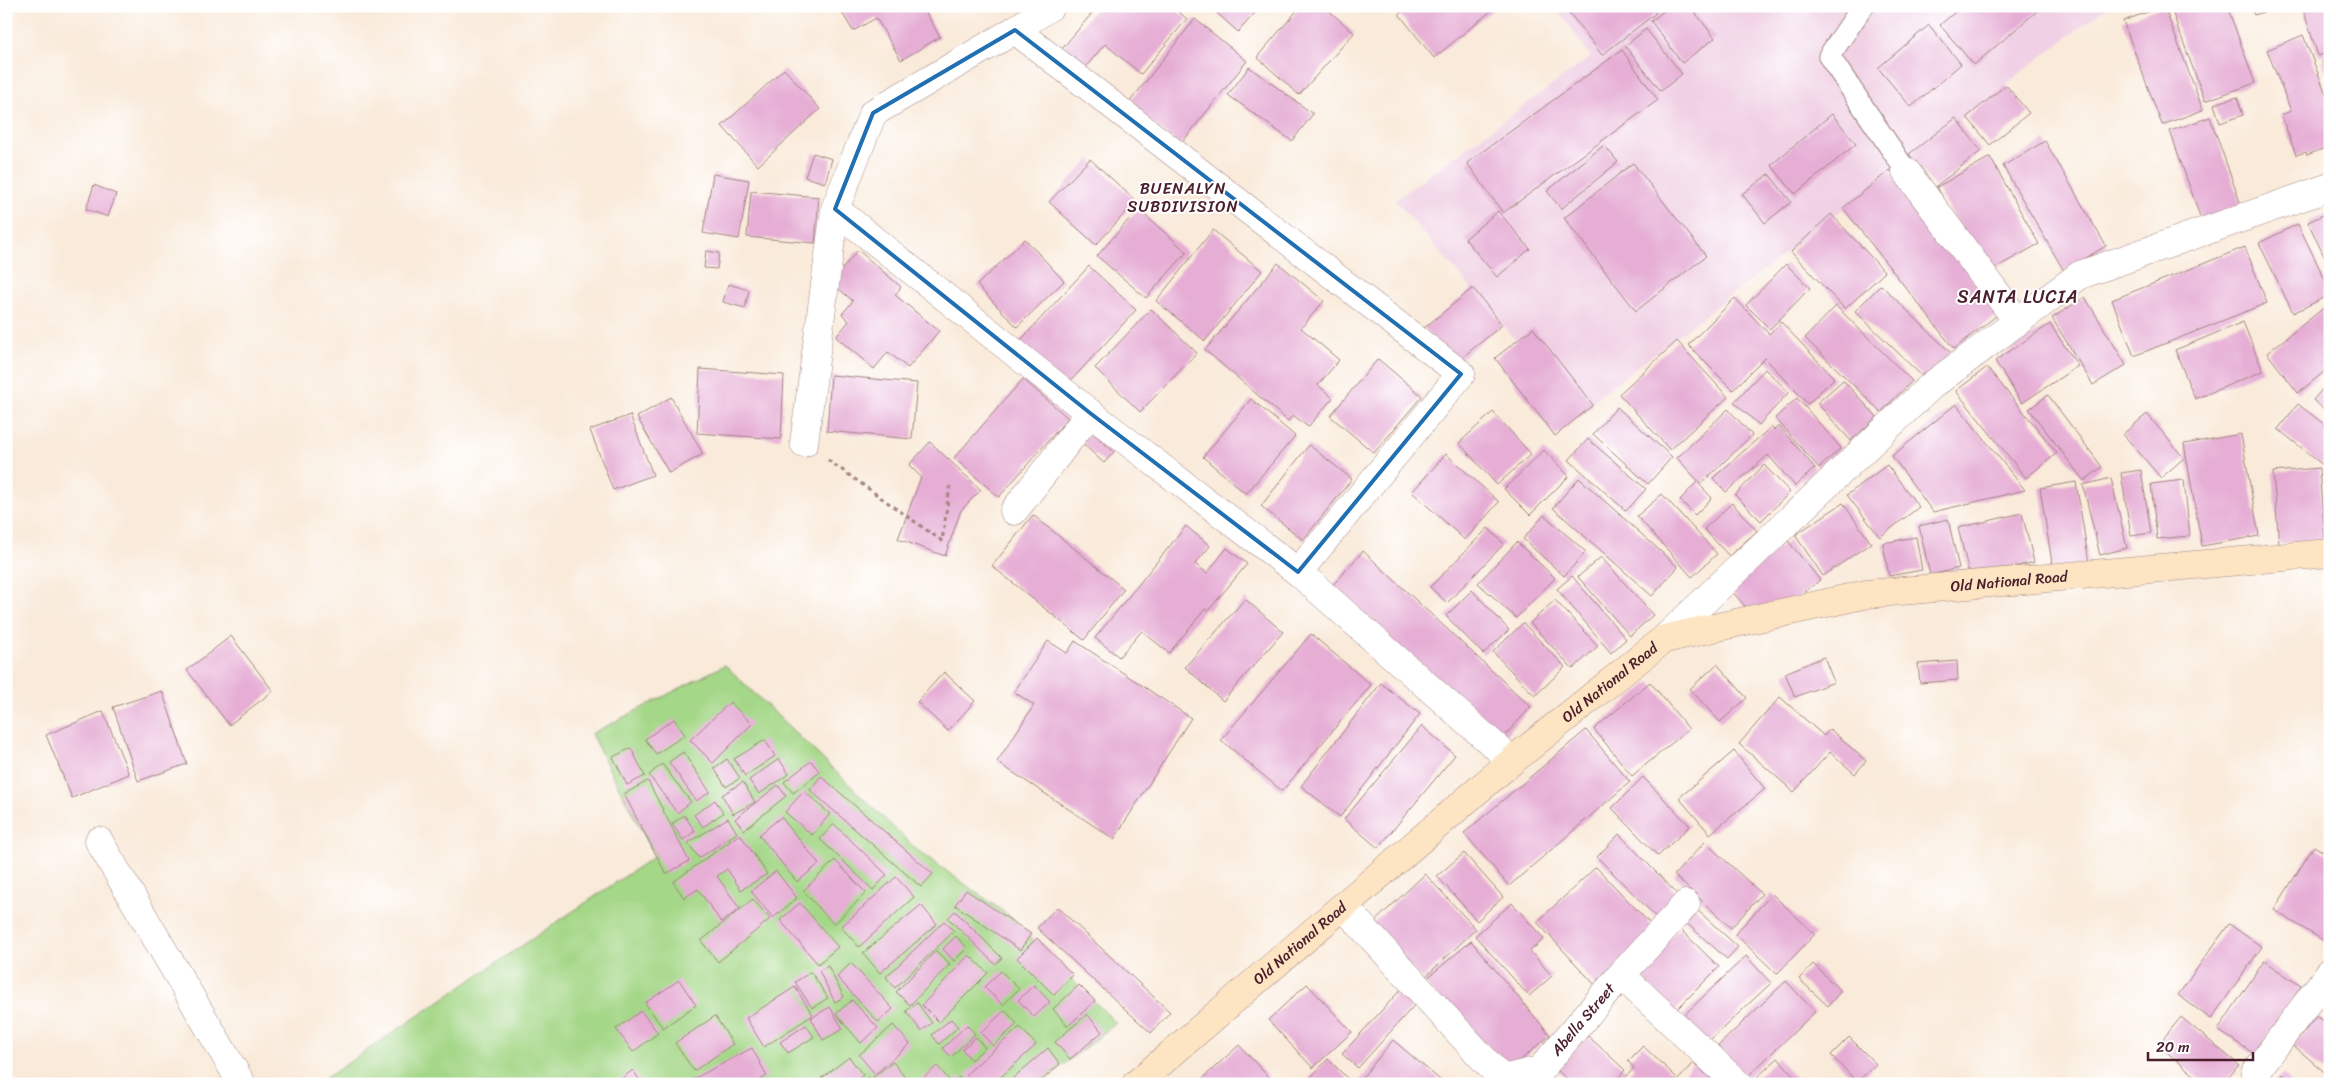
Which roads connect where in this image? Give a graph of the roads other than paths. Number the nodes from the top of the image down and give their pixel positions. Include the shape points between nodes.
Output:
1 (1051, 6) edge
2 (1863, 6) edge
3 (1015, 30) junction
4 (1906, 171) joint
5 (2330, 187) edge
6 (835, 209) junction
7 (2018, 322) junction
8 (1090, 413) junction
9 (804, 443) road end
10 (1014, 511) dead end
11 (2330, 553) edge
12 (1298, 572) junction
13 (1664, 639) junction
14 (1512, 761) junction
15 (99, 841) dead end
16 (1686, 904) dead end
17 (1344, 907) junction
18 (2330, 972) edge
19 (1621, 975) junction
20 (2322, 1001) edge
21 (2255, 1073) dead end
22 (242, 1084) edge
23 (1136, 1084) edge
24 (1738, 1084) edge

1 - 3 street
2 - 4 lane via 1829,56
3 - 6 street via 873,113
3 - 12 street via 1462,374
4 - 7 street
5 - 7 street via 2080,275
6 - 8 street
6 - 9 street
7 - 13 street via 1931,386
8 - 10 street
8 - 12 street
11 - 13 main road, Old National Road via 1867,594
12 - 14 street
13 - 14 main road, Old National Road
14 - 17 main road, Old National Road
15 - 22 street
16 - 19 street
17 - 19 street, Abella Street via 1502,1079 1540,1070
17 - 23 main road, Old National Road
18 - 20 street
19 - 24 street, Abella Street
20 - 21 street

